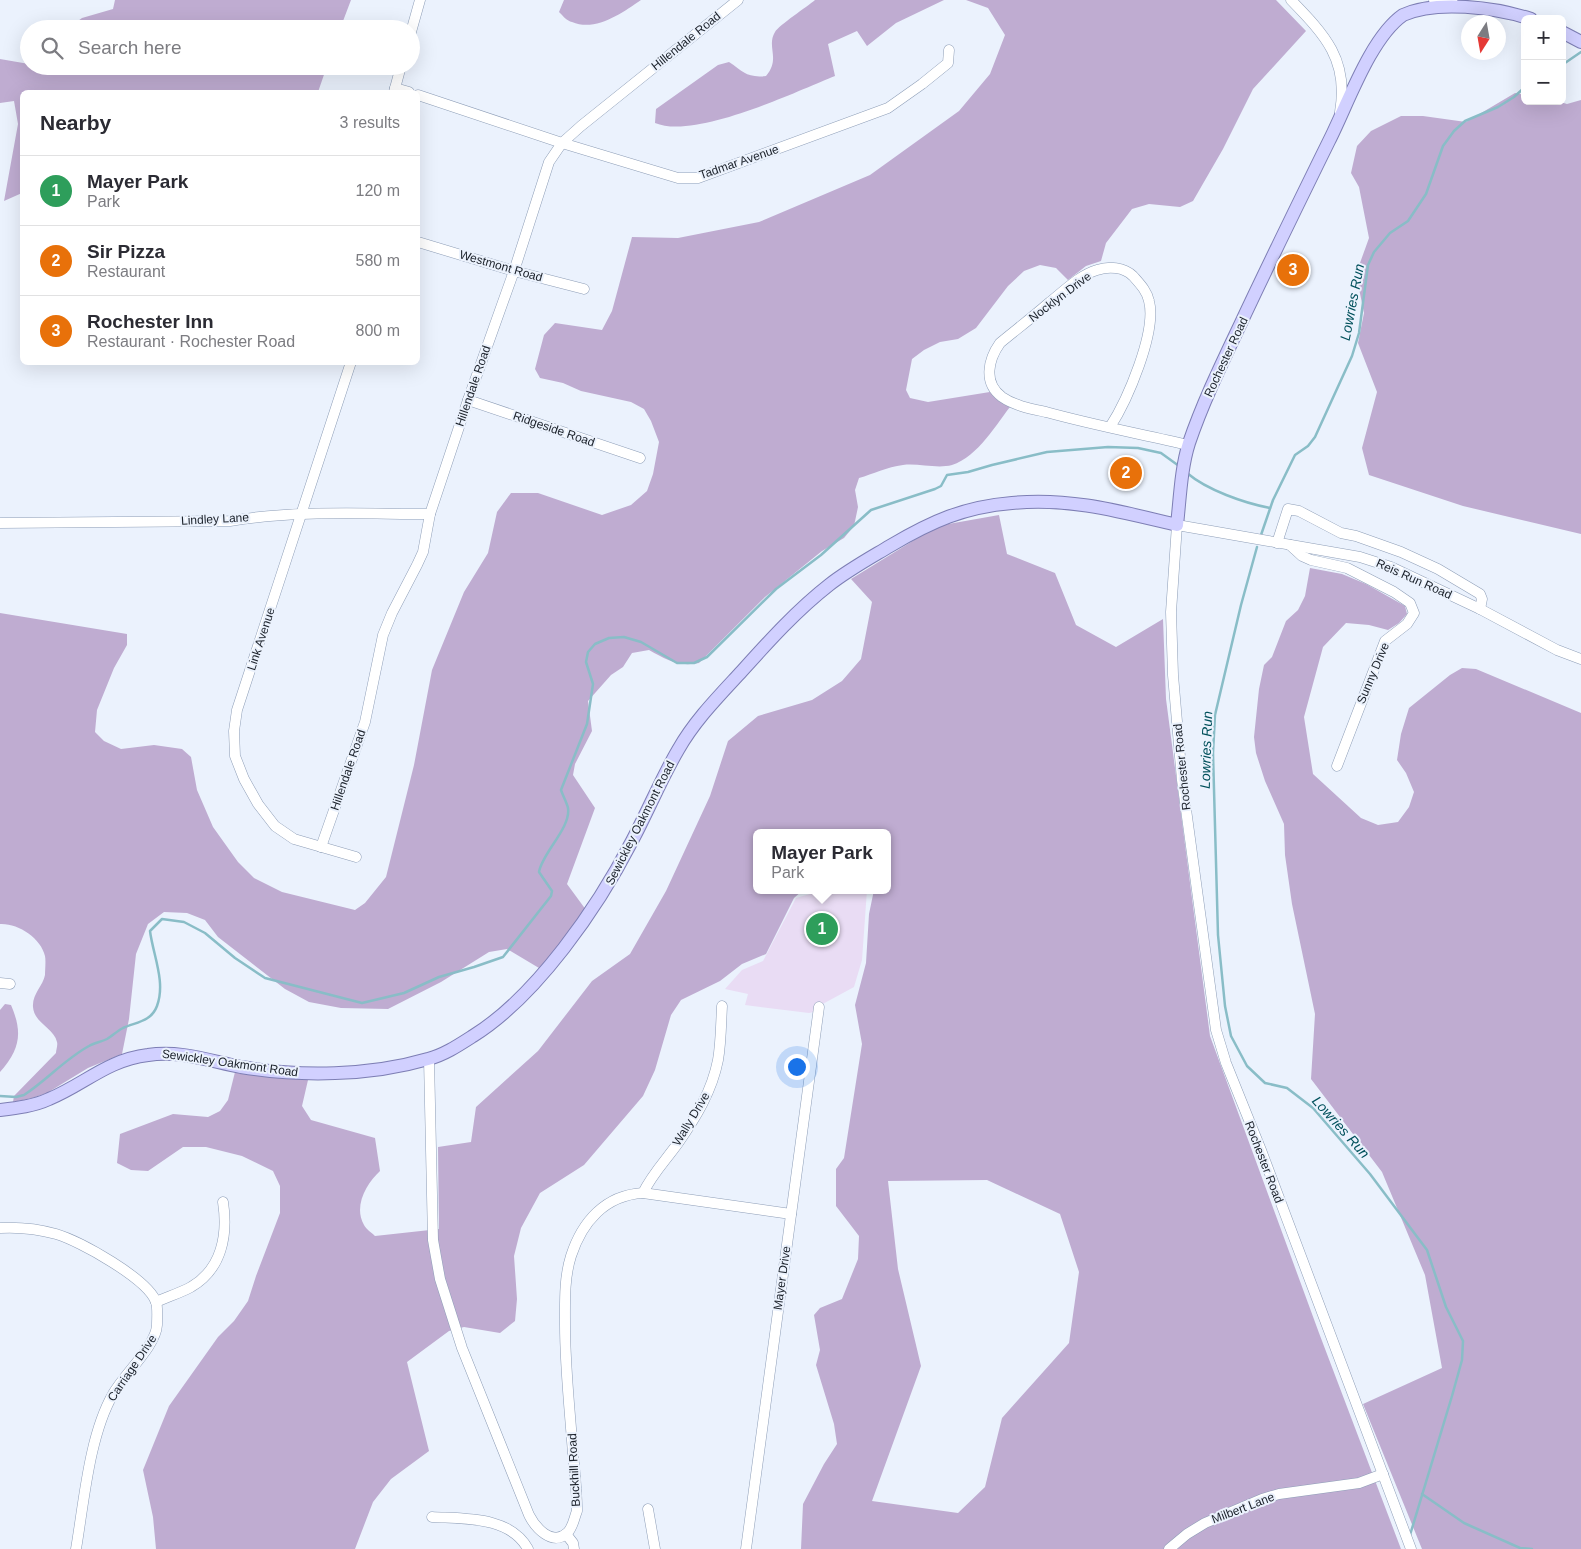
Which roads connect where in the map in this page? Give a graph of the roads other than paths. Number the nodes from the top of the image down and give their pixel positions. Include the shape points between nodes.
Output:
1 (420, 0) edge
2 (738, 0) edge
3 (1291, 0) edge
4 (1434, 0) edge
5 (1458, 4) junction
6 (1521, 16) edge
7 (414, 20) edge
8 (1566, 34) edge
9 (1581, 42) edge
10 (949, 50) dead end
11 (399, 75) edge
12 (395, 90) edge
13 (420, 96) edge
14 (1337, 126) junction
15 (562, 143) junction
16 (420, 243) edge
17 (514, 271) junction
18 (584, 289) dead end
19 (350, 365) edge
20 (468, 400) junction
21 (1110, 427) junction
22 (1188, 445) junction
23 (640, 458) dead end
24 (302, 514) junction
25 (430, 514) junction
26 (0, 523) edge
27 (1177, 524) junction
28 (1276, 543) junction
29 (1290, 545) junction
30 (1480, 609) junction
31 (1581, 659) edge
32 (1336, 766) dead end
33 (322, 847) junction
34 (356, 857) dead end
35 (722, 1006) dead end
36 (819, 1007) dead end
37 (429, 1059) junction
38 (0, 1110) edge
39 (642, 1192) junction
40 (223, 1202) dead end
41 (791, 1214) junction
42 (0, 1228) edge
43 (156, 1302) junction
44 (1383, 1474) junction
45 (648, 1508) dead end
46 (432, 1517) dead end
47 (566, 1534) junction
48 (76, 1549) edge
49 (528, 1549) edge
50 (574, 1549) edge
51 (655, 1549) edge
52 (746, 1549) edge
53 (1169, 1549) edge
54 (1411, 1549) edge

1 - 7 street
2 - 15 street, Hillendale Road
3 - 14 street, Rochester Road via 1323,34 1337,62 1342,92
4 - 5 street
5 - 6 main road
5 - 14 main road via 1418,7 1389,28 1378,41
8 - 9 main road
10 - 15 street, Tadmar Avenue via 948,63 888,108 698,178 678,178
11 - 12 street
13 - 15 street, Tadmar Avenue
14 - 22 main road, Rochester Road via 1279,241
15 - 17 street, Hillendale Road via 549,162
16 - 17 street, Westmont Road
17 - 18 street, Westmont Road
17 - 20 street, Hillendale Road
19 - 24 street, Link Avenue
20 - 23 street, Ridgeside Road
20 - 25 street, Hillendale Road
21 - 21 street, Nocklyn Drive via 1013,402 996,391 991,384 989,369 993,352 1000,343 1086,274 1107,267 1129,272 1146,292 1151,309 1148,338 1126,397
21 - 22 street, Nocklyn Drive
22 - 27 main road, Rochester Road
24 - 25 street, Lindley Lane
24 - 26 street, Lindley Lane via 230,521
24 - 33 street, Link Avenue via 238,710 234,731 235,756 258,804 276,826 294,839
25 - 33 street, Hillendale Road via 423,552 383,635 365,722
27 - 28 street, Reis Run Road
27 - 37 main road, Sewickley Oakmont Road via 1076,503 999,504 958,512 935,521 846,573 789,621 693,726 618,868 580,926 544,971 491,1024 459,1045
27 - 44 street, Rochester Road via 1171,612 1172,675 1182,780 1216,1030
28 - 29 street, Reis Run Road
28 - 30 street via 1288,509 1299,511 1341,533 1401,552 1459,580 1480,594
29 - 30 street, Reis Run Road via 1360,557 1391,567
29 - 32 street, Sunny Drive via 1302,556 1347,568 1387,588 1410,603 1414,613 1407,624 1385,641
30 - 31 street, Reis Run Road via 1557,650
33 - 34 street, Link Avenue
35 - 39 street, Wally Drive via 718,1059 703,1104
36 - 41 street, Mayer Drive
37 - 38 main road, Sewickley Oakmont Road via 356,1071 309,1073 252,1068 180,1054 151,1054 112,1065 47,1100
37 - 47 street via 433,1240 444,1293 470,1368 533,1523 546,1536
39 - 41 street, Buckhill Road
39 - 47 street, Buckhill Road via 618,1197 594,1214 582,1231 571,1257 566,1288 565,1333 577,1502 574,1520
40 - 43 street via 223,1244 216,1263 193,1286
41 - 52 street, Mayer Drive
42 - 43 street via 47,1232 68,1239 128,1273 147,1289
43 - 48 street, Carriage Drive via 154,1337 122,1380 102,1417 94,1442
44 - 53 street, Milbert Lane via 1359,1483 1262,1499 1205,1523
44 - 54 street, Rochester Road
45 - 51 street
46 - 49 street via 479,1520 500,1525 519,1537
47 - 50 street via 574,1543

